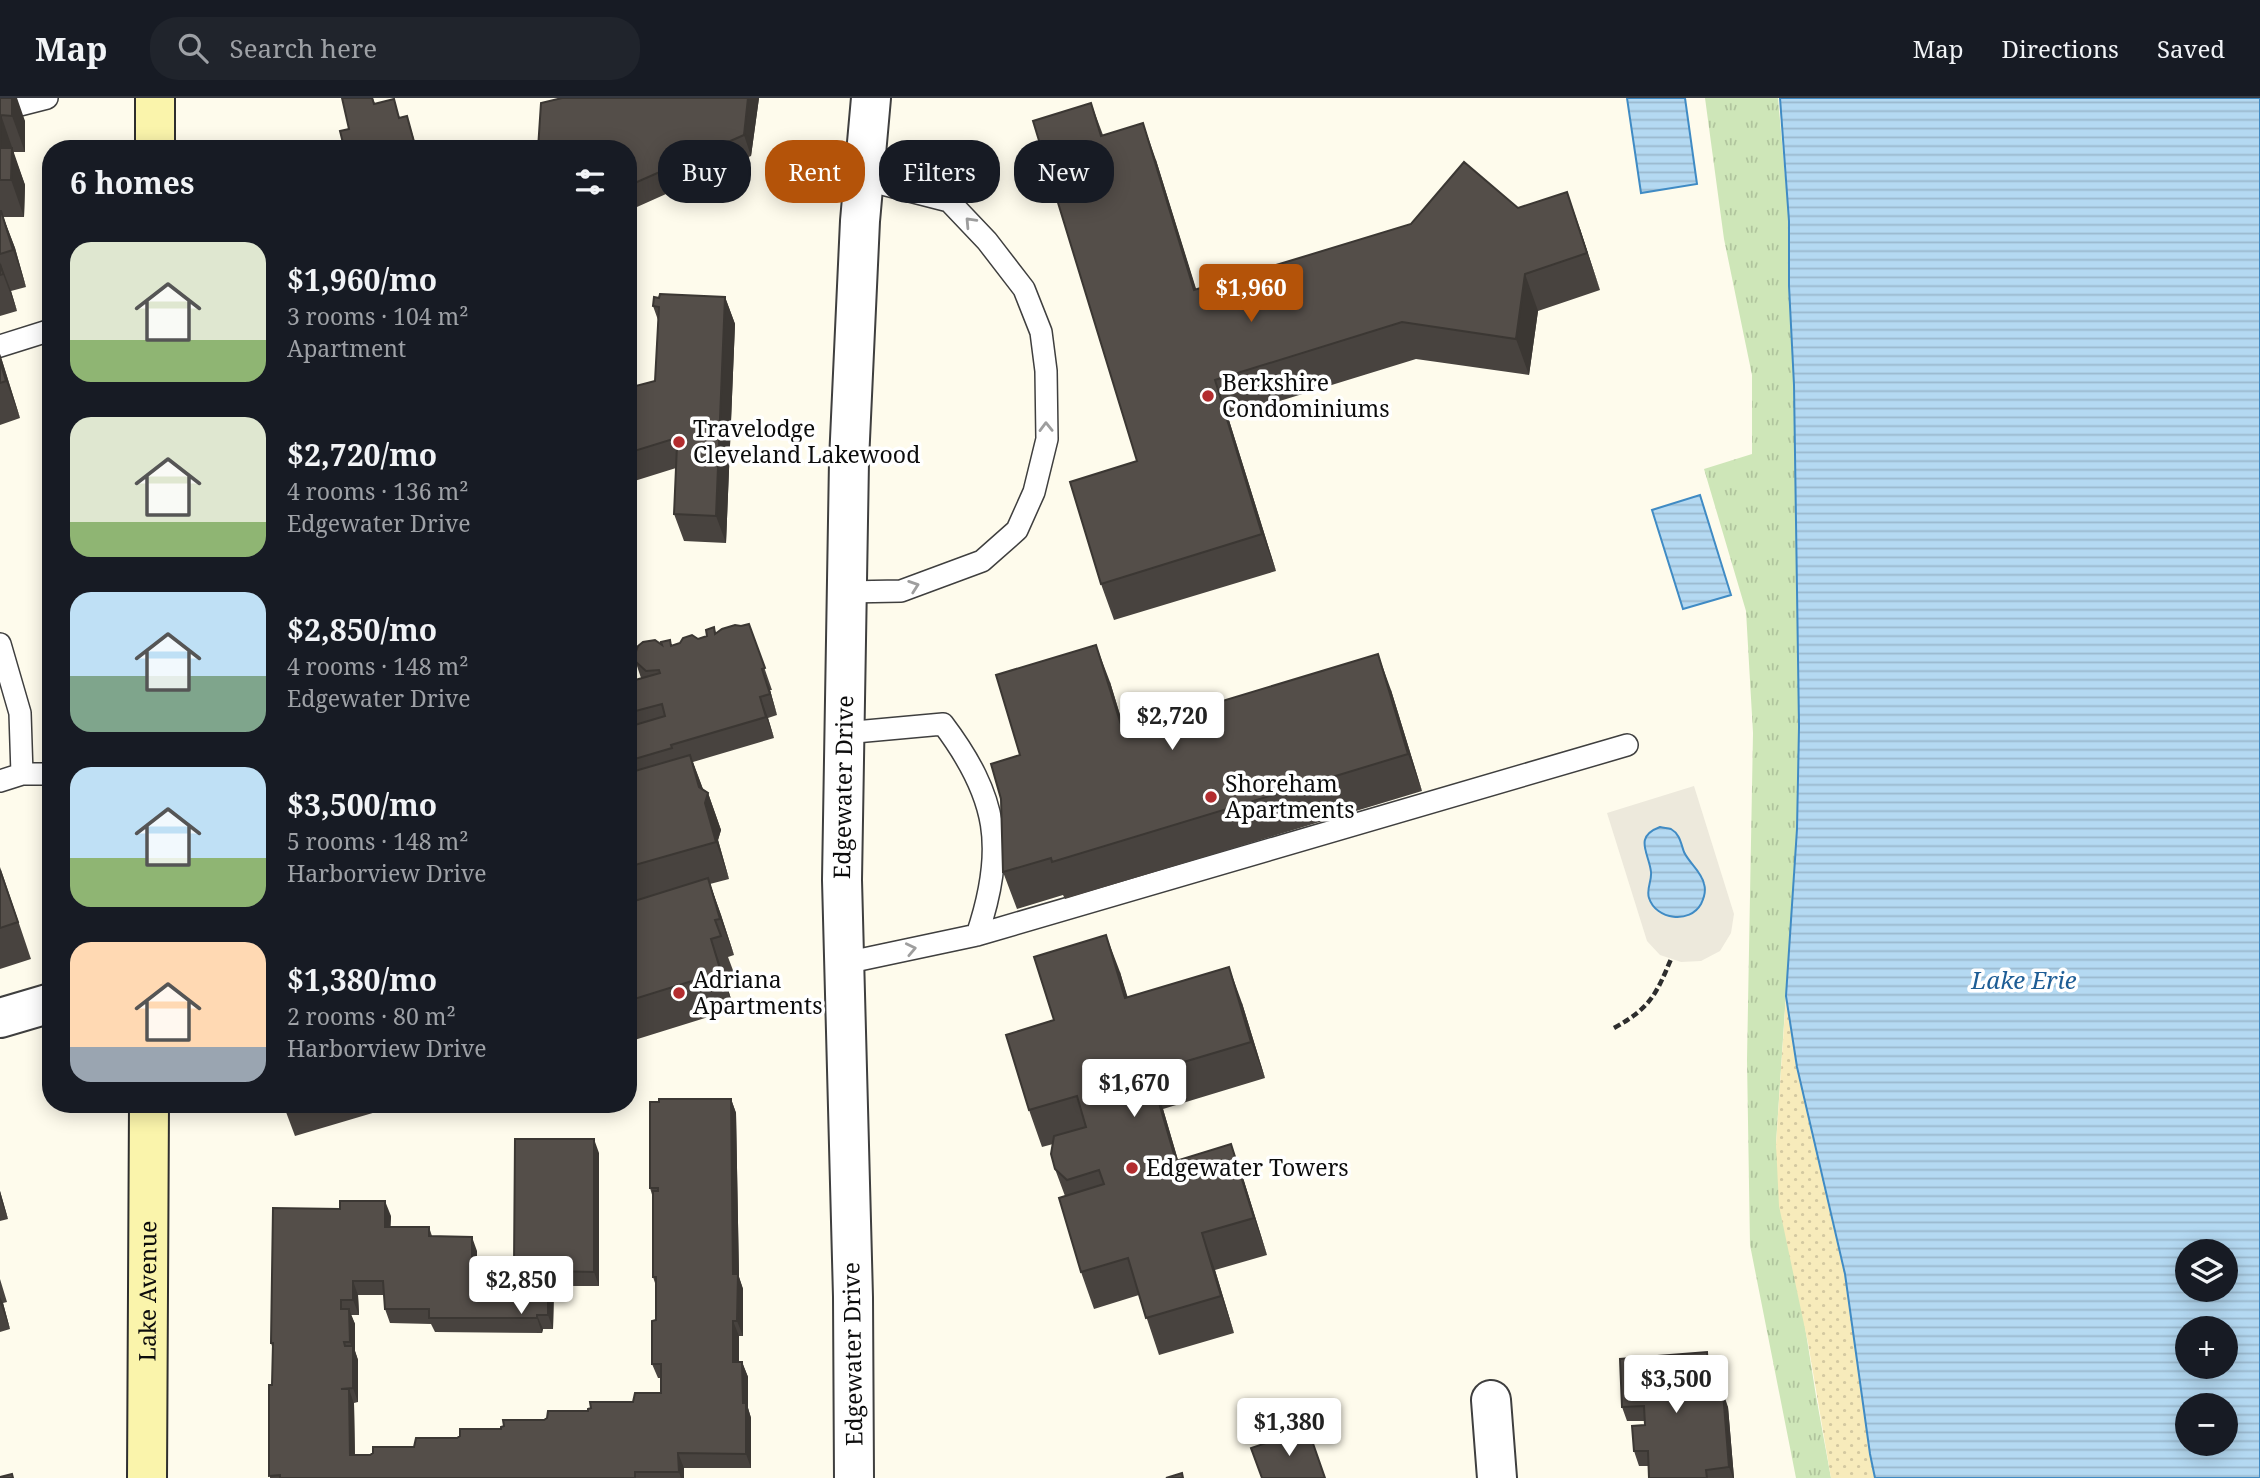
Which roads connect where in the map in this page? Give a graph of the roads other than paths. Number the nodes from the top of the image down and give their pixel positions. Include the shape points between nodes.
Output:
1 (47, 98) edge
2 (155, 98) edge
3 (871, 98) edge
4 (0, 110) edge
5 (155, 140) edge
6 (865, 159) edge
7 (865, 180) edge
8 (862, 203) edge
9 (42, 333) edge
10 (0, 346) edge
11 (846, 592) junction
12 (0, 644) edge
13 (844, 733) junction
14 (1627, 745) dead end
15 (22, 774) junction
16 (42, 774) edge
17 (0, 780) edge
18 (977, 935) junction
19 (845, 963) junction
20 (42, 1006) edge
21 (0, 1018) edge
22 (149, 1113) edge
23 (1491, 1400) dead end
24 (148, 1478) edge
25 (854, 1478) edge
26 (1497, 1478) edge

1 - 4 lane
2 - 5 street
3 - 6 street, Edgewater Drive
11 -> 7 lane via 901,591 982,561 1017,530 1034,492 1046,439 1041,332 1024,289 949,201
8 - 11 street, Edgewater Drive
9 - 10 lane
11 - 13 street, Edgewater Drive
12 - 15 lane via 20,713
13 - 18 lane via 943,724 967,756 984,794 993,833 995,870
13 - 19 street, Edgewater Drive
14 - 18 lane
15 - 16 lane
15 - 17 lane
19 -> 18 lane
19 - 25 street, Edgewater Drive
20 - 21 street
22 - 24 street, Lake Avenue
23 - 26 street

